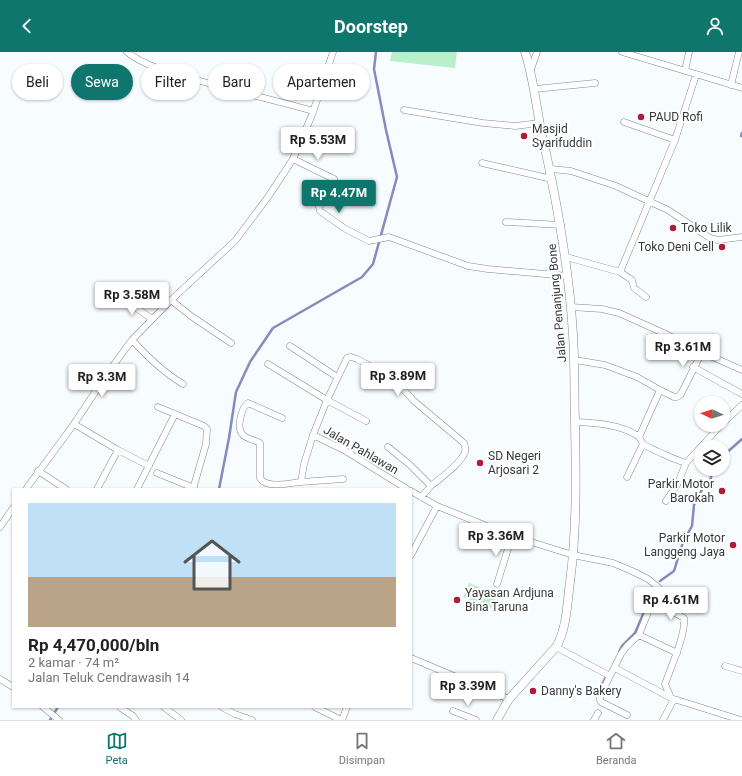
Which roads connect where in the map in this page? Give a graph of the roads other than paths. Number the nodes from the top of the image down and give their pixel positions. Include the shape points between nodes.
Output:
1 (127, 52) edge
2 (333, 52) edge
3 (525, 52) edge
4 (537, 52) edge
5 (622, 52) edge
6 (689, 52) edge
7 (739, 52) edge
8 (640, 55) edge
9 (531, 69) junction
10 (685, 71) junction
11 (696, 75) junction
12 (595, 83) dead end
13 (731, 85) junction
14 (742, 88) edge
15 (535, 90) junction
16 (404, 110) dead end
17 (313, 111) junction
18 (624, 122) dead end
19 (540, 123) junction
20 (675, 140) junction
21 (293, 160) junction
22 (482, 163) dead end
23 (551, 169) junction
24 (552, 179) junction
25 (650, 202) junction
26 (506, 222) dead end
27 (561, 225) junction
28 (742, 237) edge
29 (566, 257) junction
30 (620, 272) junction
31 (568, 276) junction
32 (646, 297) dead end
33 (122, 298) dead end
34 (171, 300) junction
35 (571, 306) junction
36 (152, 319) junction
37 (132, 340) junction
38 (232, 343) dead end
39 (290, 346) dead end
40 (701, 354) junction
41 (575, 360) junction
42 (268, 364) dead end
43 (694, 367) junction
44 (742, 370) edge
45 (337, 377) junction
46 (183, 384) dead end
47 (660, 390) junction
48 (742, 394) edge
49 (327, 400) junction
50 (742, 405) edge
51 (158, 407) dead end
52 (175, 414) junction
53 (730, 416) edge
54 (282, 418) dead end
55 (366, 421) dead end
56 (575, 422) junction
57 (74, 424) junction
58 (715, 432) edge
59 (313, 435) junction
60 (639, 437) junction
61 (644, 444) junction
62 (388, 447) dead end
63 (118, 450) junction
64 (686, 463) junction
65 (149, 466) junction
66 (38, 471) junction
67 (157, 473) dead end
68 (627, 477) dead end
69 (343, 479) dead end
70 (301, 482) junction
71 (431, 486) junction
72 (27, 488) edge
73 (64, 488) edge
74 (98, 488) edge
75 (138, 488) edge
76 (191, 488) edge
77 (193, 488) edge
78 (404, 488) edge
79 (412, 492) edge
80 (421, 497) junction
81 (666, 501) dead end
82 (437, 506) junction
83 (12, 509) edge
84 (0, 527) edge
85 (512, 536) junction
86 (412, 553) edge
87 (573, 555) junction
88 (497, 584) dead end
89 (666, 608) junction
90 (639, 635) junction
91 (556, 647) junction
92 (677, 653) junction
93 (412, 658) edge
94 (725, 666) dead end
95 (615, 668) junction
96 (742, 671) edge
97 (608, 675) junction
98 (0, 679) edge
99 (12, 686) edge
100 (672, 698) junction
101 (509, 699) junction
102 (43, 708) edge
103 (121, 708) edge
104 (165, 708) edge
105 (223, 708) edge
106 (317, 708) edge
107 (347, 708) edge
108 (453, 711) dead end
109 (598, 713) dead end
110 (627, 715) dead end
111 (234, 717) edge
112 (57, 718) edge
113 (136, 720) edge
114 (181, 720) edge
115 (252, 720) edge
116 (342, 720) edge
117 (476, 720) edge
118 (497, 720) edge
119 (594, 720) edge
120 (663, 720) edge
121 (741, 720) edge

1 - 17 street via 150,66
2 - 17 street
3 - 9 street, Jalan Penanjung Bone
4 - 9 street
5 - 8 street
6 - 10 street
7 - 13 street
8 - 10 street
9 - 15 street, Jalan Penanjung Bone
10 - 11 street
11 - 13 street
11 - 20 street
12 - 15 street
13 - 14 street
15 - 19 street, Jalan Penanjung Bone
16 - 19 street via 483,123 515,126
17 - 21 street
18 - 20 street
19 - 23 street, Jalan Penanjung Bone
20 - 25 street
21 - 31 street via 334,180 319,207 320,210 338,224 369,241 389,238 468,266 488,270
21 - 34 street via 234,241
22 - 24 street
23 - 24 street, Jalan Penanjung Bone
23 - 25 street via 571,170 604,181
24 - 27 street, Jalan Penanjung Bone
25 - 28 street via 710,238 718,240
25 - 30 street
26 - 27 street
27 - 29 street, Jalan Penanjung Bone
29 - 30 street
29 - 31 street, Jalan Penanjung Bone
30 - 32 street via 632,280 634,288
31 - 35 street, Jalan Penanjung Bone
33 - 36 street
34 - 36 street
34 - 38 street
35 - 40 street via 619,313 668,335
35 - 41 street, Jalan Penanjung Bone
36 - 37 street
37 - 46 street via 170,377
37 - 57 street
39 - 45 street
40 - 43 street
40 - 44 street
41 - 47 street via 605,364
41 - 56 street, Jalan Penanjung Bone
42 - 49 street
43 - 47 street via 681,394 677,397
43 - 48 street
45 - 49 street, Jalan Pahlawan
45 - 71 street, Jalan Pahlawan via 346,358 357,360 390,379 464,443 465,452 461,459
47 - 60 street
49 - 55 street
49 - 59 street, Jalan Pahlawan
50 - 53 street
51 - 52 street
52 - 65 street
52 - 77 street via 204,426 207,430 206,444
54 - 70 street via 248,403 242,412 240,431 244,436 260,443 261,481 275,485
56 - 60 street via 611,425
56 - 87 street, Jalan Penanjung Bone
57 - 63 street
57 - 66 street
58 - 64 street
59 - 70 street
59 - 78 street, Jalan Pahlawan via 344,450
60 - 61 street
61 - 64 street
61 - 68 street
62 - 71 street
63 - 65 street
63 - 74 street
64 - 81 street via 677,485
65 - 75 street
66 - 72 street
66 - 73 street
67 - 76 street
69 - 70 street
71 - 80 street
79 - 80 street
80 - 82 street
82 - 85 street
82 - 86 street
83 - 84 street
85 - 87 street
85 - 88 street
87 - 89 street via 613,563 648,579 659,588
87 - 91 street, Jalan Penanjung Bone via 564,626
89 - 90 street via 652,605
89 - 92 street via 684,618
90 - 92 street
90 - 95 street via 624,649
91 - 97 street
91 - 101 street
92 - 100 street via 666,684
93 - 101 street
94 - 96 street
95 - 97 street
95 - 100 street
97 - 110 street via 600,700
98 - 99 street
100 - 120 street
100 - 121 street
101 - 118 street
102 - 112 street
103 - 113 street
104 - 114 street
105 - 111 street
106 - 116 street
107 - 116 street
108 - 117 street
109 - 119 street
111 - 115 street

